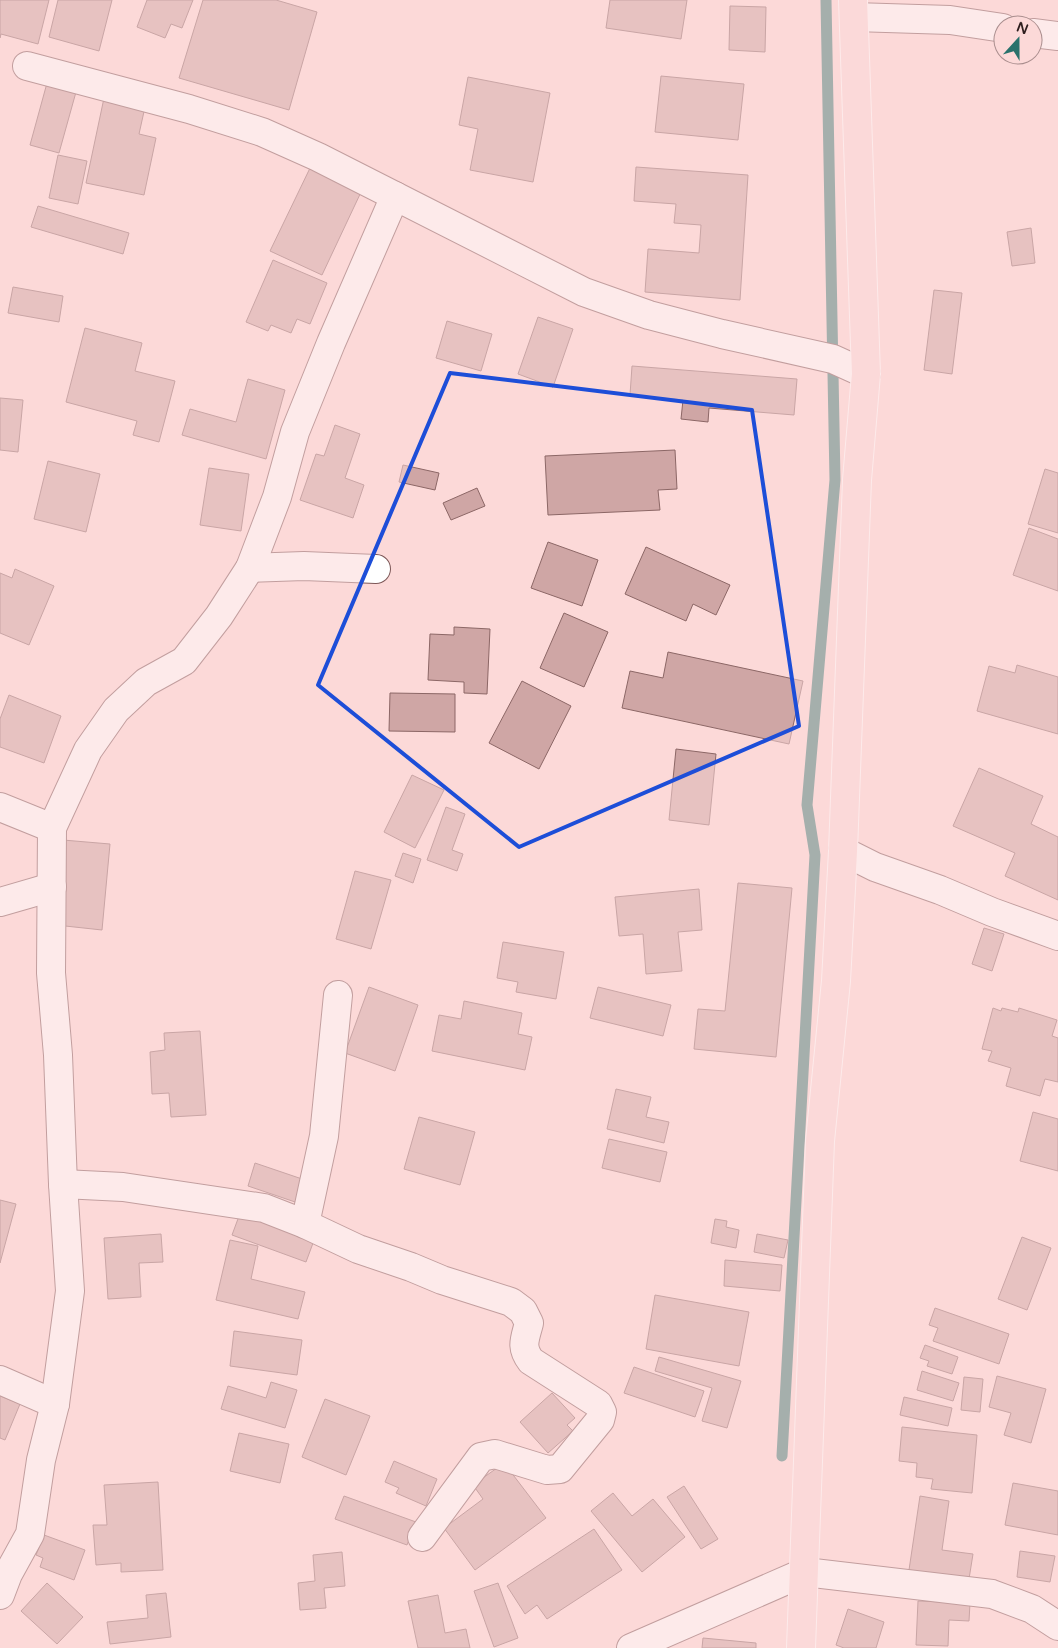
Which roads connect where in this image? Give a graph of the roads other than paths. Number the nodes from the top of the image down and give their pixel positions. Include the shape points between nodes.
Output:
1 (853, 9) edge
2 (993, 26) edge
3 (1043, 34) edge
4 (1058, 36) edge
5 (27, 66) dead end
6 (395, 196) junction
7 (866, 374) junction
8 (250, 568) junction
9 (376, 569) dead end
10 (0, 808) edge
11 (52, 828) junction
12 (843, 851) junction
13 (52, 887) junction
14 (0, 902) edge
15 (1058, 936) edge
16 (338, 995) dead end
17 (63, 1184) junction
18 (305, 1224) junction
19 (0, 1380) edge
20 (55, 1404) junction
21 (422, 1537) dead end
22 (805, 1572) junction
23 (0, 1595) edge
24 (1058, 1626) edge
25 (631, 1648) edge
26 (801, 1648) edge

1 - 2 street
1 - 7 main road
3 - 4 street
5 - 6 street via 262,132
6 - 7 street via 584,292 649,315 833,359
6 - 8 street via 296,432 277,497
7 - 12 main road via 856,480
8 - 9 street
8 - 11 street via 184,661 146,682 116,710 88,750
10 - 11 street
11 - 13 street
12 - 15 street via 875,867
12 - 22 main road via 836,981 820,1141
13 - 14 street
13 - 17 street via 51,974
16 - 18 street via 324,1136
17 - 18 street via 122,1187 264,1208
17 - 20 street via 70,1291
18 - 21 street via 358,1249 511,1302 523,1311 529,1323 524,1352 531,1361 598,1404 602,1412 600,1420 560,1470 547,1470 495,1454 482,1457
19 - 20 street
20 - 23 street via 30,1534
22 - 24 street via 992,1594 1032,1608
22 - 25 street
22 - 26 main road

